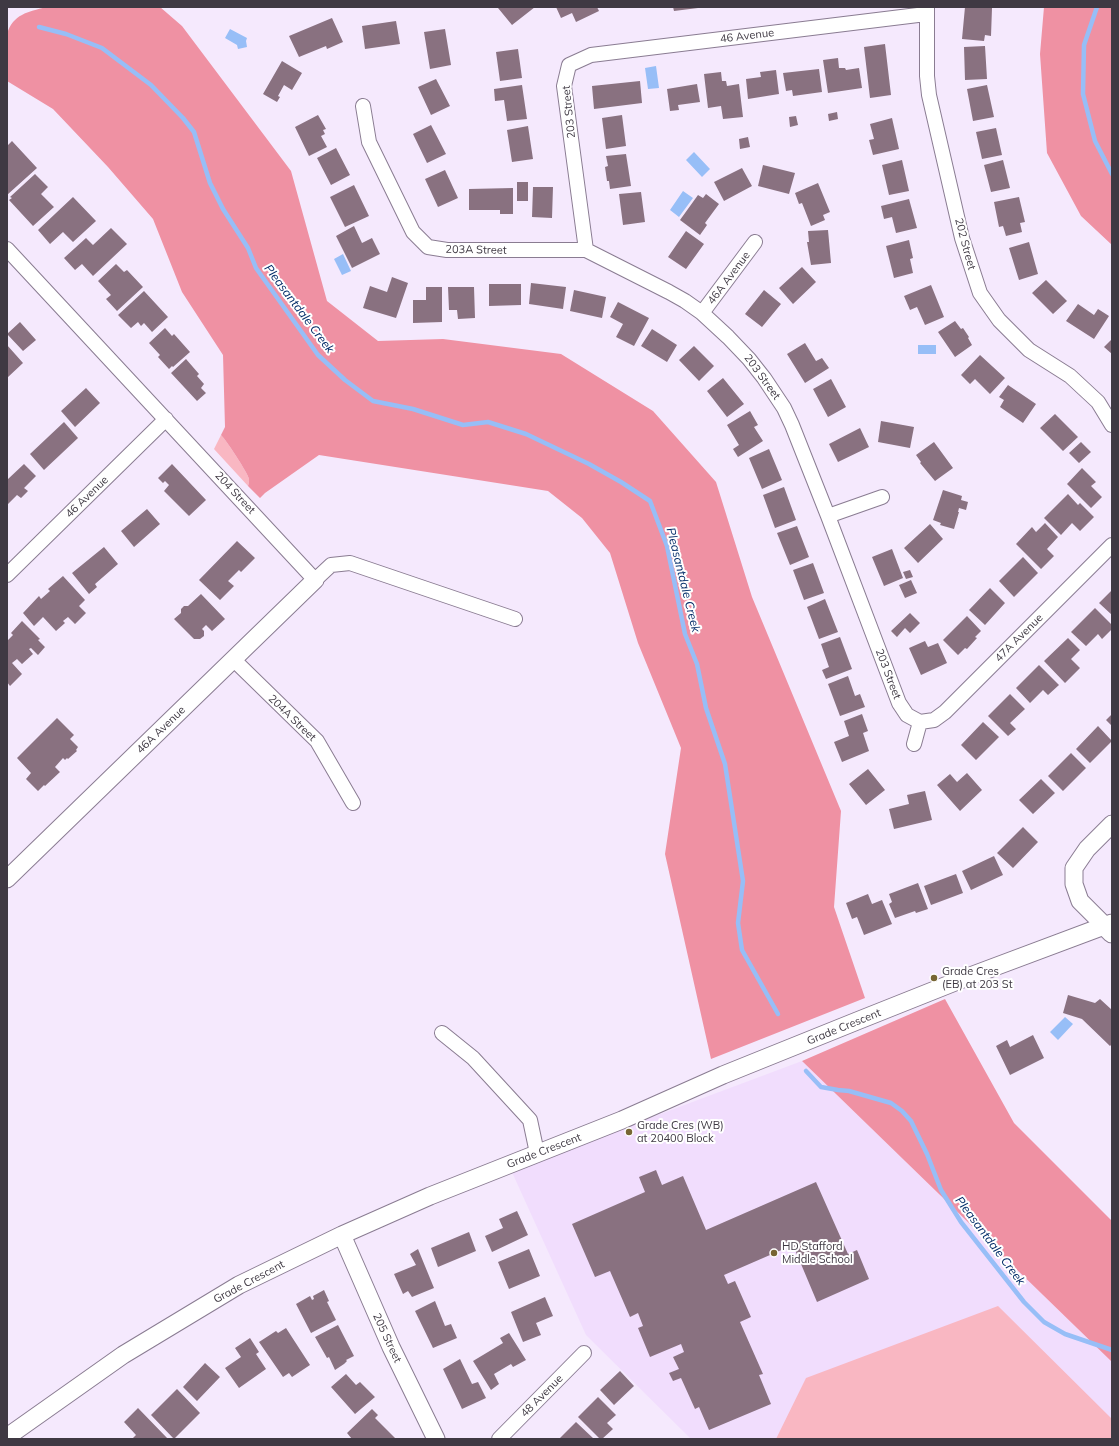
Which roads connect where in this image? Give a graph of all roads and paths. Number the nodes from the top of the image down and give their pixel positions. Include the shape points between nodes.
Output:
1 (927, 11) edge
2 (569, 65) joint
3 (363, 106) dead end
4 (756, 242) dead end
5 (7, 249) edge
6 (586, 250) junction
7 (12, 265) edge
8 (702, 313) junction
9 (166, 420) junction
10 (1112, 425) edge
11 (882, 497) dead end
12 (828, 516) junction
13 (1112, 545) edge
14 (7, 575) edge
15 (315, 580) junction
16 (515, 619) dead end
17 (234, 660) junction
18 (920, 722) junction
19 (914, 744) dead end
20 (353, 803) dead end
21 (1112, 824) edge
22 (7, 879) edge
23 (1110, 927) edge
24 (442, 1033) dead end
25 (538, 1153) junction
26 (342, 1235) junction
27 (584, 1353) dead end
28 (7, 1436) edge
29 (436, 1439) edge
30 (499, 1439) edge

1 - 2 street, 46 Avenue via 591,55
1 - 10 street, 202 Street via 927,76 930,95 962,238 980,293 999,320 1029,350 1070,376 1098,402
2 - 6 street, 203 Street via 564,86
3 - 6 street, 203A Street via 369,142 413,232 428,247 447,250
4 - 8 street, 46A Avenue
5 - 7 street, 204 Street
6 - 8 street, 203 Street via 669,292
7 - 9 street, 204 Street
8 - 12 street, 203 Street via 750,359 773,390 792,425
9 - 14 street, 46 Avenue
9 - 15 street, 204 Street
11 - 12 street
12 - 18 street, 203 Street via 899,703 907,714
13 - 18 street, 47A Avenue via 945,712 934,720
15 - 16 street via 330,565 350,563
15 - 17 street, 46A Avenue
17 - 20 street, 204A Street via 317,741
17 - 22 street, 46A Avenue
18 - 19 street
21 - 23 street via 1087,849 1074,868 1074,884 1080,901
23 - 25 street, Grade Crescent via 965,978 730,1072 622,1120
24 - 25 street via 473,1058 530,1120
25 - 26 street, Grade Crescent via 430,1196
26 - 28 street, Grade Crescent via 239,1285 123,1355
26 - 29 street, 205 Street via 387,1340
27 - 30 street, 48 Avenue

